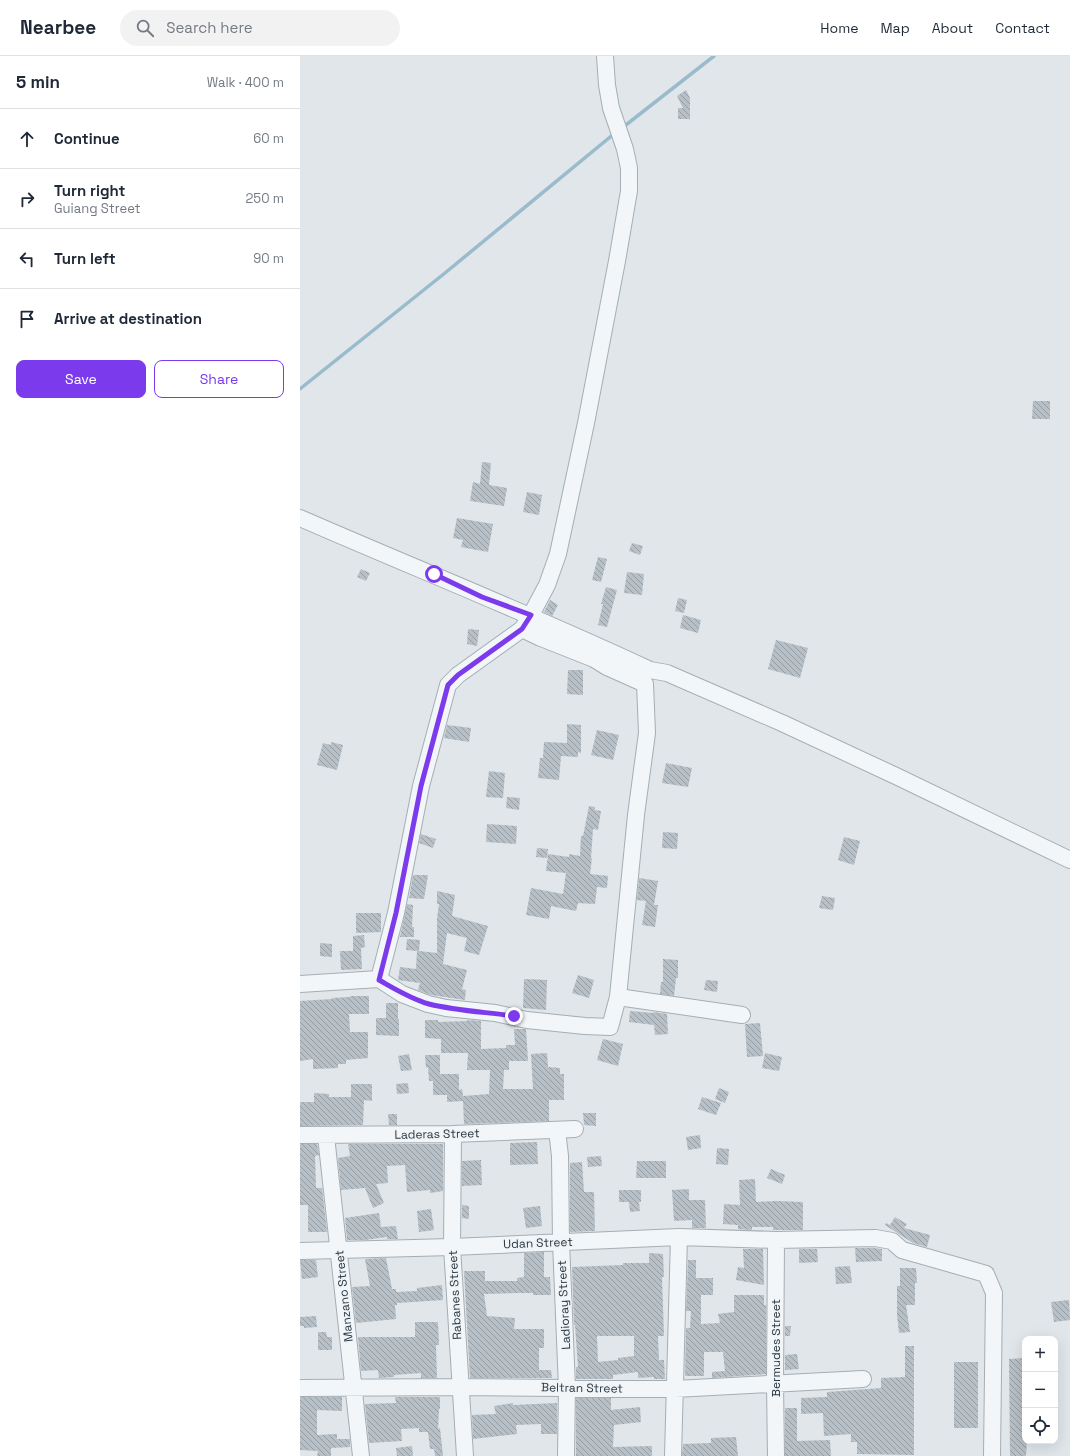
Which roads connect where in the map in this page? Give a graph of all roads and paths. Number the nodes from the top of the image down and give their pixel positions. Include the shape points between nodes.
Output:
1 (605, 56) edge
2 (300, 518) edge
3 (527, 622) junction
4 (648, 677) junction
5 (1070, 860) edge
6 (379, 980) junction
7 (300, 984) edge
8 (618, 997) junction
9 (742, 1015) dead end
10 (575, 1129) dead end
11 (557, 1130) junction
12 (453, 1134) junction
13 (300, 1135) edge
14 (326, 1136) junction
15 (679, 1237) junction
16 (776, 1240) junction
17 (561, 1242) junction
18 (452, 1247) junction
19 (300, 1250) edge
20 (339, 1250) junction
21 (863, 1379) dead end
22 (775, 1384) junction
23 (354, 1387) junction
24 (461, 1387) junction
25 (300, 1388) edge
26 (567, 1388) junction
27 (675, 1389) junction
28 (361, 1456) edge
29 (465, 1456) edge
30 (566, 1456) edge
31 (673, 1456) edge
32 (776, 1456) edge
33 (992, 1456) edge

1 - 3 street via 611,108 629,168 629,191 586,423 558,554 548,585
2 - 3 street via 434,574
3 - 4 street
3 - 6 street via 448,685 421,786 396,913
4 - 5 street via 667,673 782,723
4 - 8 street via 647,733
6 - 7 street
6 - 8 street via 402,994 446,1008 495,1013 527,1020 610,1028
8 - 9 street
10 - 11 street, Laderas Street
11 - 12 street, Laderas Street
11 - 17 street, Ladioray Street via 560,1156
12 - 14 street, Laderas Street
12 - 18 street, Rabanes Street
13 - 14 street, Laderas Street
14 - 20 street, Manzano Street
15 - 16 street, Udan Street
15 - 17 street, Udan Street
15 - 27 street
16 - 22 street, Bermudes Street
16 - 33 street, Udan Street via 875,1238 892,1241 902,1250 986,1274 994,1293
17 - 18 street, Udan Street
17 - 26 street, Ladioray Street
18 - 20 street, Udan Street
18 - 24 street, Rabanes Street
19 - 20 street, Udan Street
20 - 23 street, Manzano Street
21 - 22 street, Beltran Street
22 - 27 street, Beltran Street
22 - 32 street, Bermudes Street
23 - 24 street, Beltran Street
23 - 25 street, Beltran Street
23 - 28 street, Manzano Street
24 - 26 street, Beltran Street
24 - 29 street, Rabanes Street
26 - 27 street, Beltran Street
26 - 30 street, Ladioray Street
27 - 31 street

